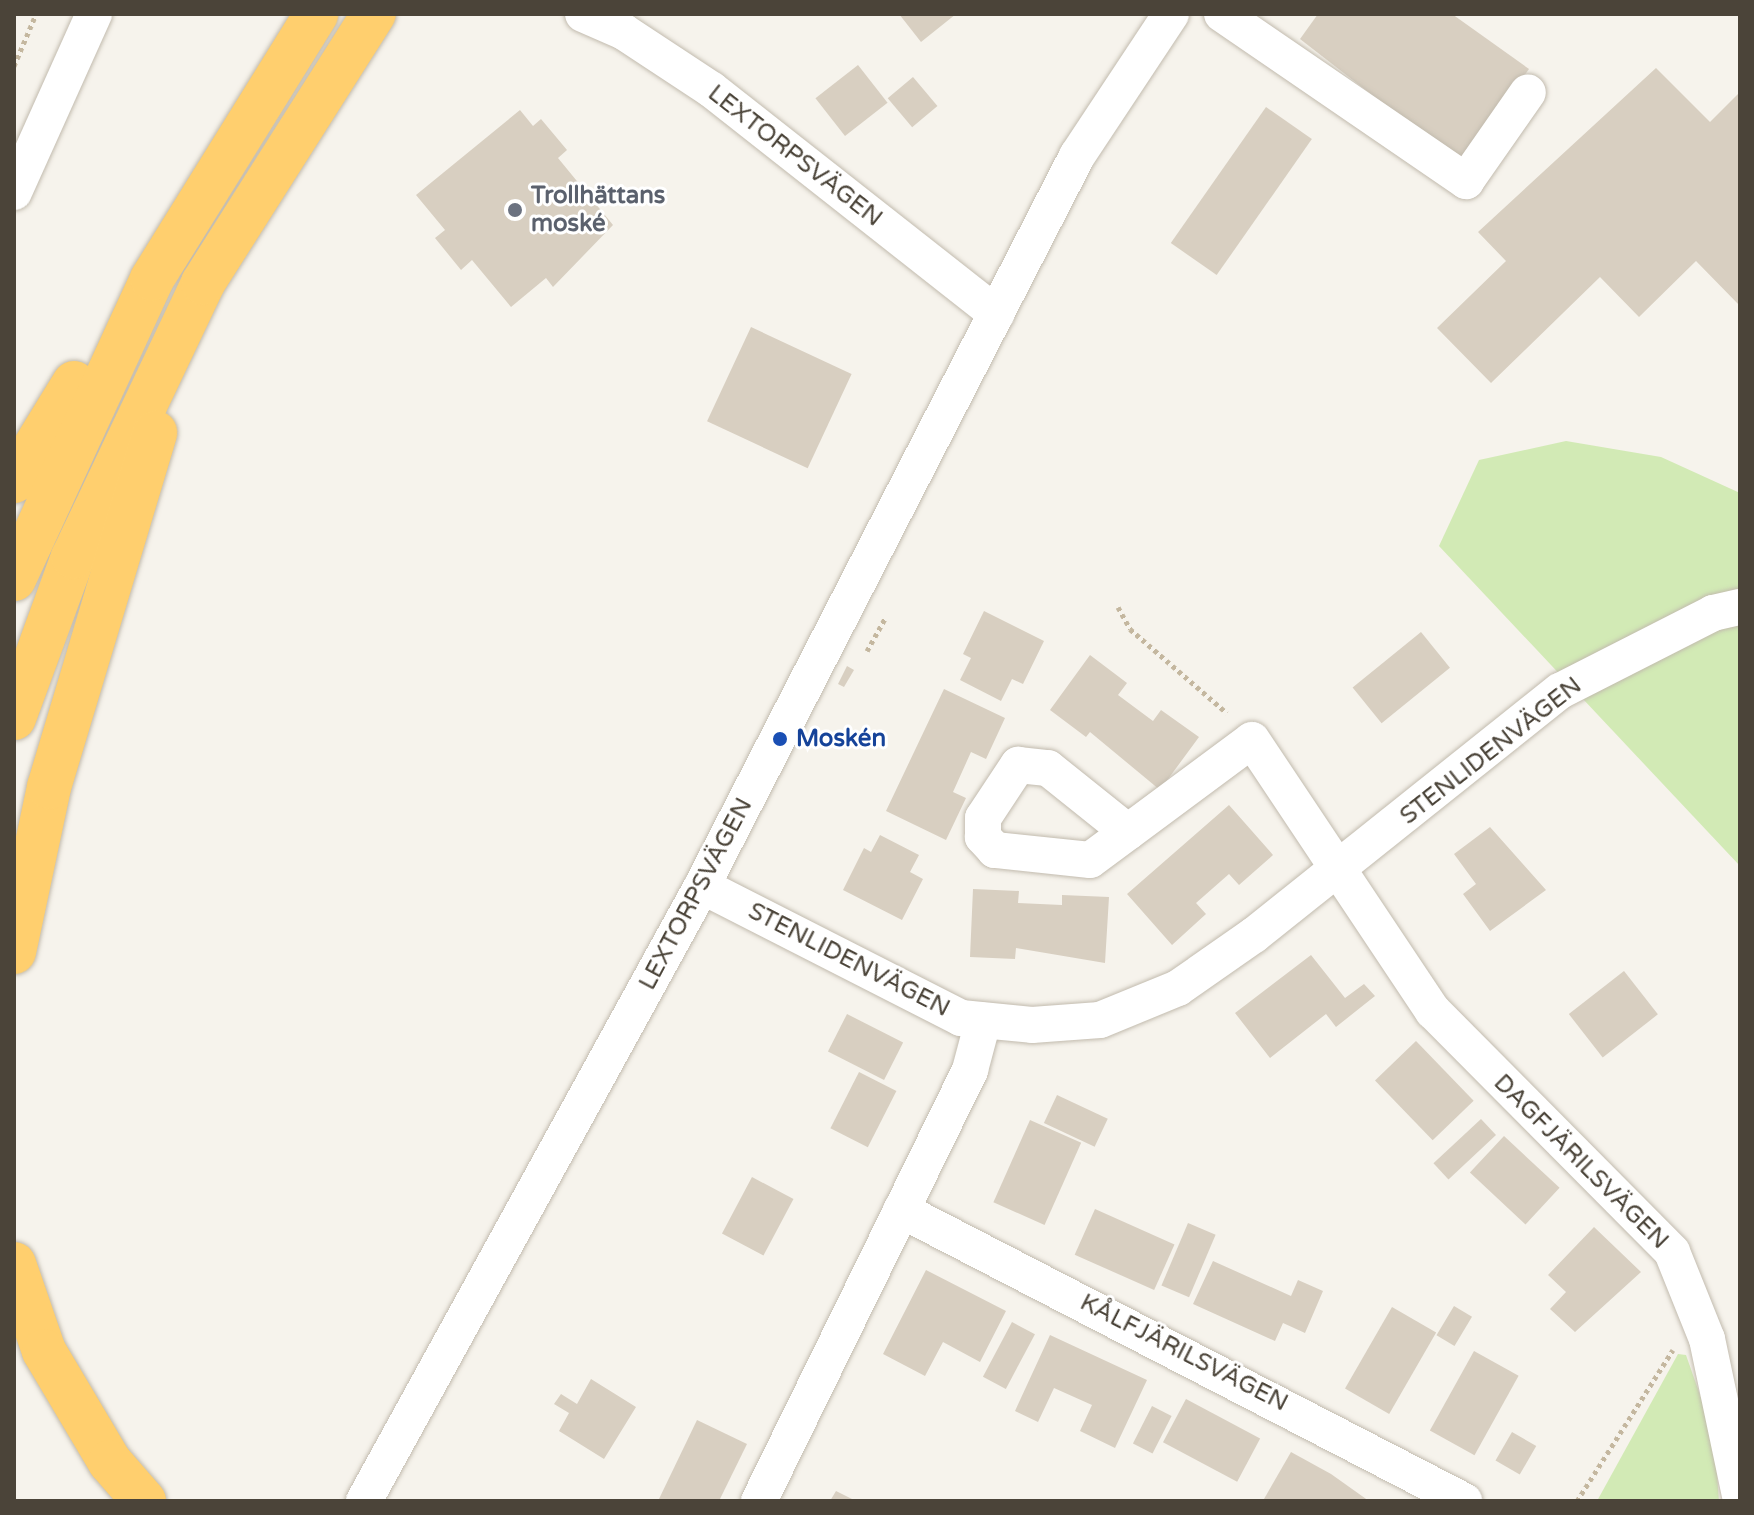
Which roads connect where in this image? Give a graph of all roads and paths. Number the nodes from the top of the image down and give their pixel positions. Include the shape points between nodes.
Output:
1 (36, 14) edge
2 (94, 14) edge
3 (316, 14) edge
4 (374, 14) edge
5 (583, 14) edge
6 (1171, 14) edge
7 (1222, 14) edge
8 (14, 66) edge
9 (1528, 92) dead end
10 (14, 192) edge
11 (152, 279) junction
12 (203, 283) junction
13 (997, 314) junction
14 (14, 481) edge
15 (14, 579) edge
16 (1118, 607) dead end
17 (1740, 607) edge
18 (14, 718) edge
19 (1252, 740) junction
20 (1128, 832) dead end
21 (1337, 871) junction
22 (702, 886) junction
23 (14, 952) edge
24 (983, 1021) junction
25 (901, 1210) junction
26 (14, 1264) edge
27 (1704, 1328) junction
28 (380, 1466) junction
29 (1740, 1495) edge
30 (144, 1501) edge
31 (337, 1501) edge
32 (364, 1501) edge
33 (759, 1501) edge
34 (1464, 1501) edge
35 (1577, 1501) edge

1 - 8 path
2 - 10 street
3 - 11 highway
4 - 12 highway
5 - 13 street, LEXTORPSVÄGEN via 624,32 712,90
6 - 13 street, LEXTORPSVÄGEN via 1077,156
7 - 9 street via 1466,181
11 - 14 highway
11 - 15 highway
12 - 18 highway via 73,557
12 - 23 highway via 90,636
13 - 22 street, LEXTORPSVÄGEN
16 - 19 path via 1130,629
17 - 21 street, STENLIDENVÄGEN via 1713,613 1560,691
19 - 20 street
19 - 21 street
21 - 24 street, STENLIDENVÄGEN via 1178,988 1100,1020
21 - 27 street, DAGFJÄRILSVÄGEN via 1433,1011 1672,1252
22 - 24 street, STENLIDENVÄGEN via 889,985
22 - 28 street, LEXTORPSVÄGEN
24 - 25 street via 970,1070
25 - 33 street
25 - 34 street, KÅLFJÄRILSVÄGEN
26 - 30 highway via 44,1351 110,1462
27 - 29 street, DAGFJÄRILSVÄGEN
27 - 35 path via 1678,1342
28 - 31 street, LEXTORPSVÄGEN
28 - 32 street, LEXTORPSVÄGEN

